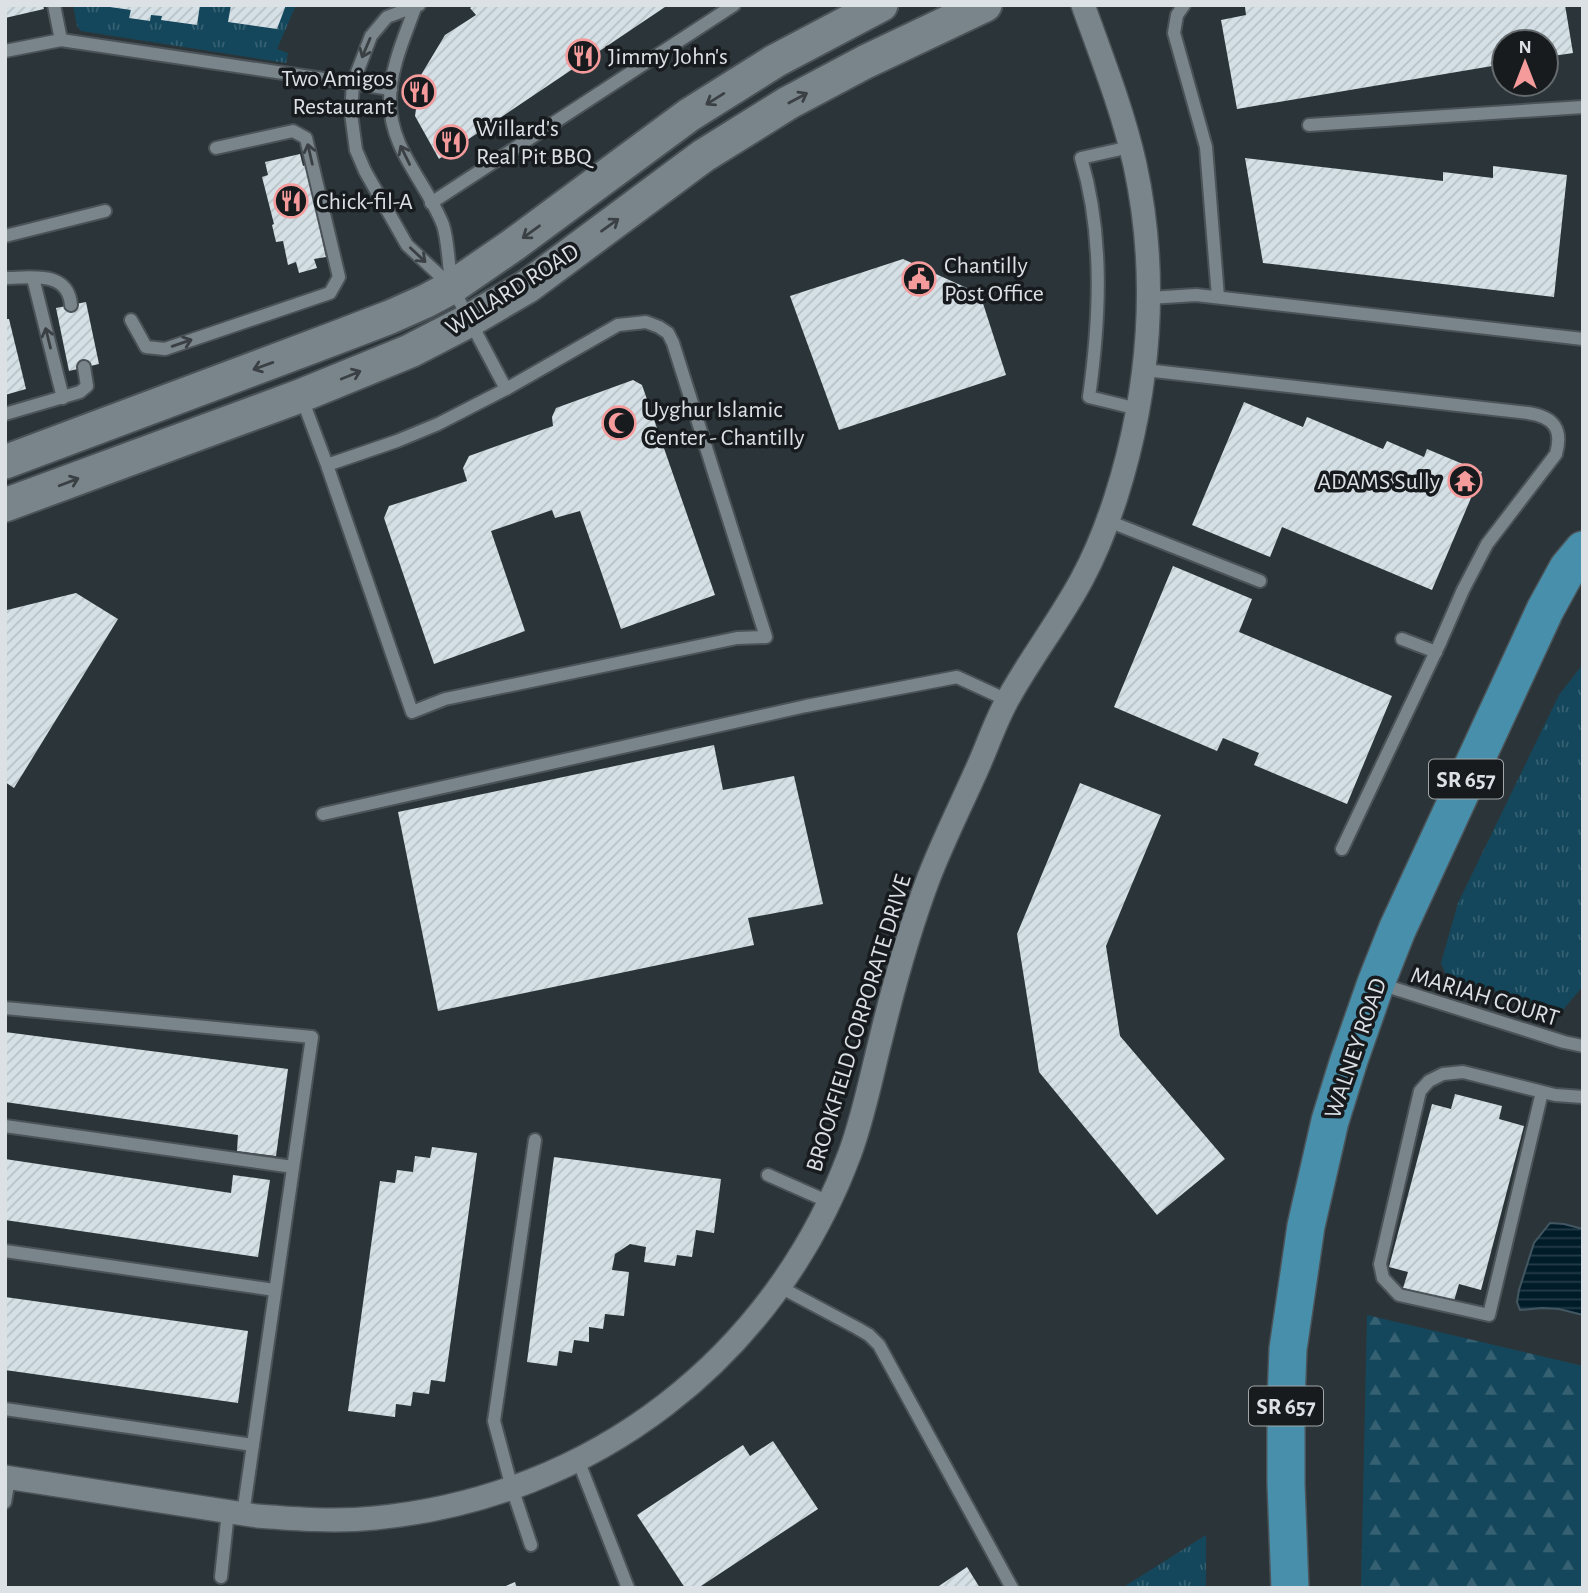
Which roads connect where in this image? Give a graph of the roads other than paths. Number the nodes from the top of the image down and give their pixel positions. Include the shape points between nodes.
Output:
1 (54, 5) edge
2 (734, 5) edge
3 (881, 5) edge
4 (985, 5) edge
5 (1083, 5) edge
6 (1184, 5) edge
7 (417, 6) edge
8 (61, 40) junction
9 (5, 51) edge
10 (353, 83) junction
11 (391, 89) junction
12 (1583, 107) edge
13 (1309, 125) dead end
14 (1130, 146) junction
15 (216, 148) dead end
16 (431, 203) junction
17 (106, 211) dead end
18 (5, 236) edge
19 (5, 278) edge
20 (33, 278) junction
21 (452, 287) junction
22 (1149, 298) junction
23 (1218, 298) junction
24 (71, 305) dead end
25 (131, 320) dead end
26 (470, 320) junction
27 (1583, 339) edge
28 (84, 368) dead end
29 (1145, 370) junction
30 (506, 389) junction
31 (300, 396) junction
32 (63, 398) junction
33 (1138, 409) junction
34 (5, 414) edge
35 (5, 461) edge
36 (327, 465) junction
37 (5, 505) edge
38 (1108, 521) junction
39 (1583, 550) edge
40 (1260, 581) dead end
41 (1402, 639) dead end
42 (1436, 652) junction
43 (1007, 700) junction
44 (323, 814) dead end
45 (1342, 849) dead end
46 (1376, 983) junction
47 (5, 1008) edge
48 (1583, 1046) edge
49 (1542, 1092) junction
50 (1583, 1097) edge
51 (5, 1126) edge
52 (535, 1140) dead end
53 (293, 1167) junction
54 (768, 1175) dead end
55 (829, 1202) junction
56 (5, 1251) edge
57 (779, 1287) junction
58 (275, 1290) junction
59 (5, 1409) edge
60 (253, 1445) junction
61 (578, 1460) junction
62 (7, 1477) edge
63 (512, 1488) junction
64 (5, 1503) edge
65 (236, 1513) junction
66 (531, 1545) dead end
67 (221, 1577) dead end
68 (628, 1588) edge
69 (1012, 1588) edge
70 (1290, 1588) edge

1 - 8 lane
2 - 16 lane
3 -> 21 main road, WILLARD ROAD via 775,61 689,115
26 -> 4 main road, WILLARD ROAD via 528,286 703,156 788,103
5 - 14 street, BROOKFIELD CORPORATE DRIVE
6 - 23 lane via 1174,33 1206,147
7 -> 10 lane via 387,17 371,36
7 - 11 lane via 396,60
8 - 9 lane
8 - 10 lane
10 - 11 lane
10 -> 21 lane via 352,132 365,171 407,245
16 -> 11 lane via 401,150
12 - 13 lane
14 - 22 street, BROOKFIELD CORPORATE DRIVE via 1146,231
14 - 33 lane via 1081,158 1094,221 1098,277 1089,397
25 -> 15 lane via 146,347 165,349 330,293 339,277 306,138 293,131
16 - 21 lane via 443,226
17 - 18 lane
19 - 20 lane
20 - 24 lane via 62,284
32 -> 20 lane
21 - 26 lane
21 -> 35 main road, WILLARD ROAD via 364,327
22 - 23 lane
22 - 29 street, BROOKFIELD CORPORATE DRIVE
23 - 27 lane
26 - 30 lane
31 -> 26 main road, WILLARD ROAD via 410,351
28 - 32 lane via 86,386
29 - 33 street, BROOKFIELD CORPORATE DRIVE
29 - 42 lane via 1528,412 1548,418 1559,433 1556,454 1487,544
30 - 36 lane via 438,424
30 - 36 lane via 618,325 646,322 668,333 766,637 737,638 525,682 445,699 412,712
31 - 36 lane
37 -> 31 main road, WILLARD ROAD
32 - 34 lane
33 - 38 street, BROOKFIELD CORPORATE DRIVE
38 - 40 lane
38 - 43 street, BROOKFIELD CORPORATE DRIVE via 1082,581
39 - 46 main road, WALNEY ROAD / SR 657 via 1545,610
41 - 42 lane
42 - 45 lane
43 - 44 lane via 957,677 806,706
43 - 55 street, BROOKFIELD CORPORATE DRIVE via 930,874 902,955 862,1119
46 - 48 lane, MARIAH COURT
46 - 70 main road, WALNEY ROAD / SR 657 via 1330,1121 1308,1215 1288,1349
47 - 53 lane via 312,1037
49 - 49 lane via 1463,1072 1443,1074 1420,1091 1380,1264 1382,1278 1399,1295 1489,1315
49 - 50 lane
51 - 53 lane
52 - 63 lane via 494,1421
53 - 58 lane
54 - 55 lane
55 - 57 street, BROOKFIELD CORPORATE DRIVE
56 - 58 lane
57 - 61 street, BROOKFIELD CORPORATE DRIVE via 738,1339 685,1390 627,1433
57 - 69 lane via 869,1335 879,1345
58 - 60 lane
59 - 60 lane
60 - 65 lane
61 - 63 street, BROOKFIELD CORPORATE DRIVE
61 - 68 lane
62 - 64 lane
62 - 65 street, BROOKFIELD CORPORATE DRIVE
63 - 65 street, BROOKFIELD CORPORATE DRIVE via 449,1506 372,1518 294,1519
63 - 66 lane
65 - 67 lane

